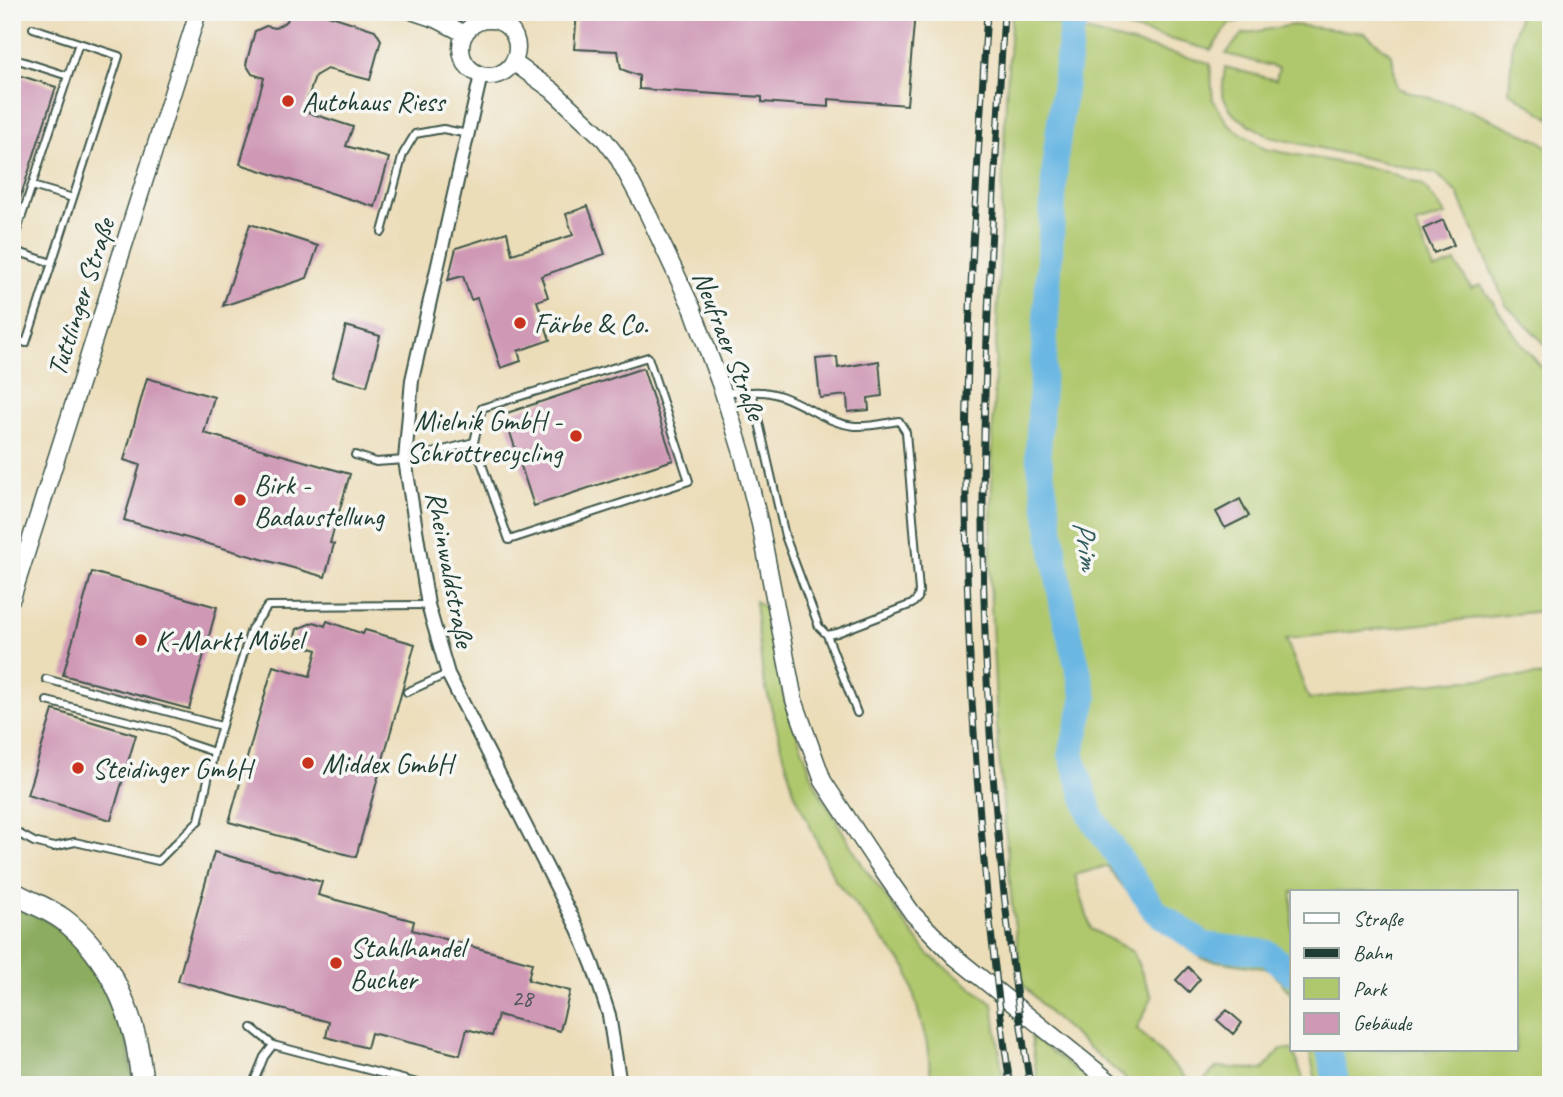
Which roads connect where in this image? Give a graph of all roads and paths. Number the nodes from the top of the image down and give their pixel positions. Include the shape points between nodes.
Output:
1 (414, 12) edge
2 (200, 15) edge
3 (503, 18) edge
4 (33, 28) dead end
5 (465, 34) junction
6 (79, 43) junction
7 (12, 58) edge
8 (513, 62) junction
9 (481, 75) junction
10 (68, 76) junction
11 (468, 134) junction
12 (32, 186) junction
13 (73, 198) junction
14 (382, 232) dead end
15 (12, 248) edge
16 (51, 263) junction
17 (12, 338) edge
18 (723, 392) junction
19 (752, 392) junction
20 (474, 442) junction
21 (355, 455) dead end
22 (405, 460) junction
23 (12, 598) edge
24 (428, 605) junction
25 (827, 635) junction
26 (448, 674) junction
27 (46, 679) dead end
28 (407, 692) dead end
29 (47, 701) dead end
30 (857, 713) dead end
31 (221, 726) junction
32 (214, 752) junction
33 (12, 817) edge
34 (17, 897) edge
35 (252, 1028) dead end
36 (273, 1045) junction
37 (255, 1079) dead end
38 (142, 1084) edge
39 (425, 1085) edge
40 (620, 1085) edge
41 (1114, 1085) edge

1 - 5 street
2 - 23 street, Tuttlinger Straße
3 - 5 street via 478,22
3 - 8 street via 515,40
4 - 6 lane
5 - 9 street via 463,60
6 - 10 lane
6 - 13 lane via 119,56
7 - 10 lane
8 - 9 street via 499,75
8 - 18 street, Neufraer Straße via 552,90 617,156 692,310
9 - 11 street, Rheinwaldstraße
10 - 12 lane
11 - 14 lane via 443,129 415,134 403,154
11 - 22 street, Rheinwaldstraße via 412,380
12 - 13 lane
12 - 15 lane
13 - 16 lane
15 - 16 lane
16 - 17 lane via 26,343
18 - 19 lane
18 - 41 street, Neufraer Straße via 760,524 794,700 824,781 913,914 955,957
19 - 25 lane via 785,536
19 - 25 lane via 776,393 856,426 899,421 906,432 918,598
20 - 20 lane via 482,408 648,356 689,481 509,540
20 - 22 lane
21 - 22 lane via 376,461
22 - 24 street, Rheinwaldstraße
24 - 26 street, Rheinwaldstraße
24 - 31 lane via 268,607 251,629
25 - 30 lane
26 - 28 lane
26 - 40 street, Rheinwaldstraße via 583,942 609,1015
27 - 31 lane
29 - 32 lane via 168,731
31 - 32 lane
32 - 33 lane via 199,820 158,862 75,842 53,847 34,842 14,831
34 - 38 main road via 65,921 95,951 129,1015
35 - 36 lane
36 - 37 lane
36 - 39 lane

